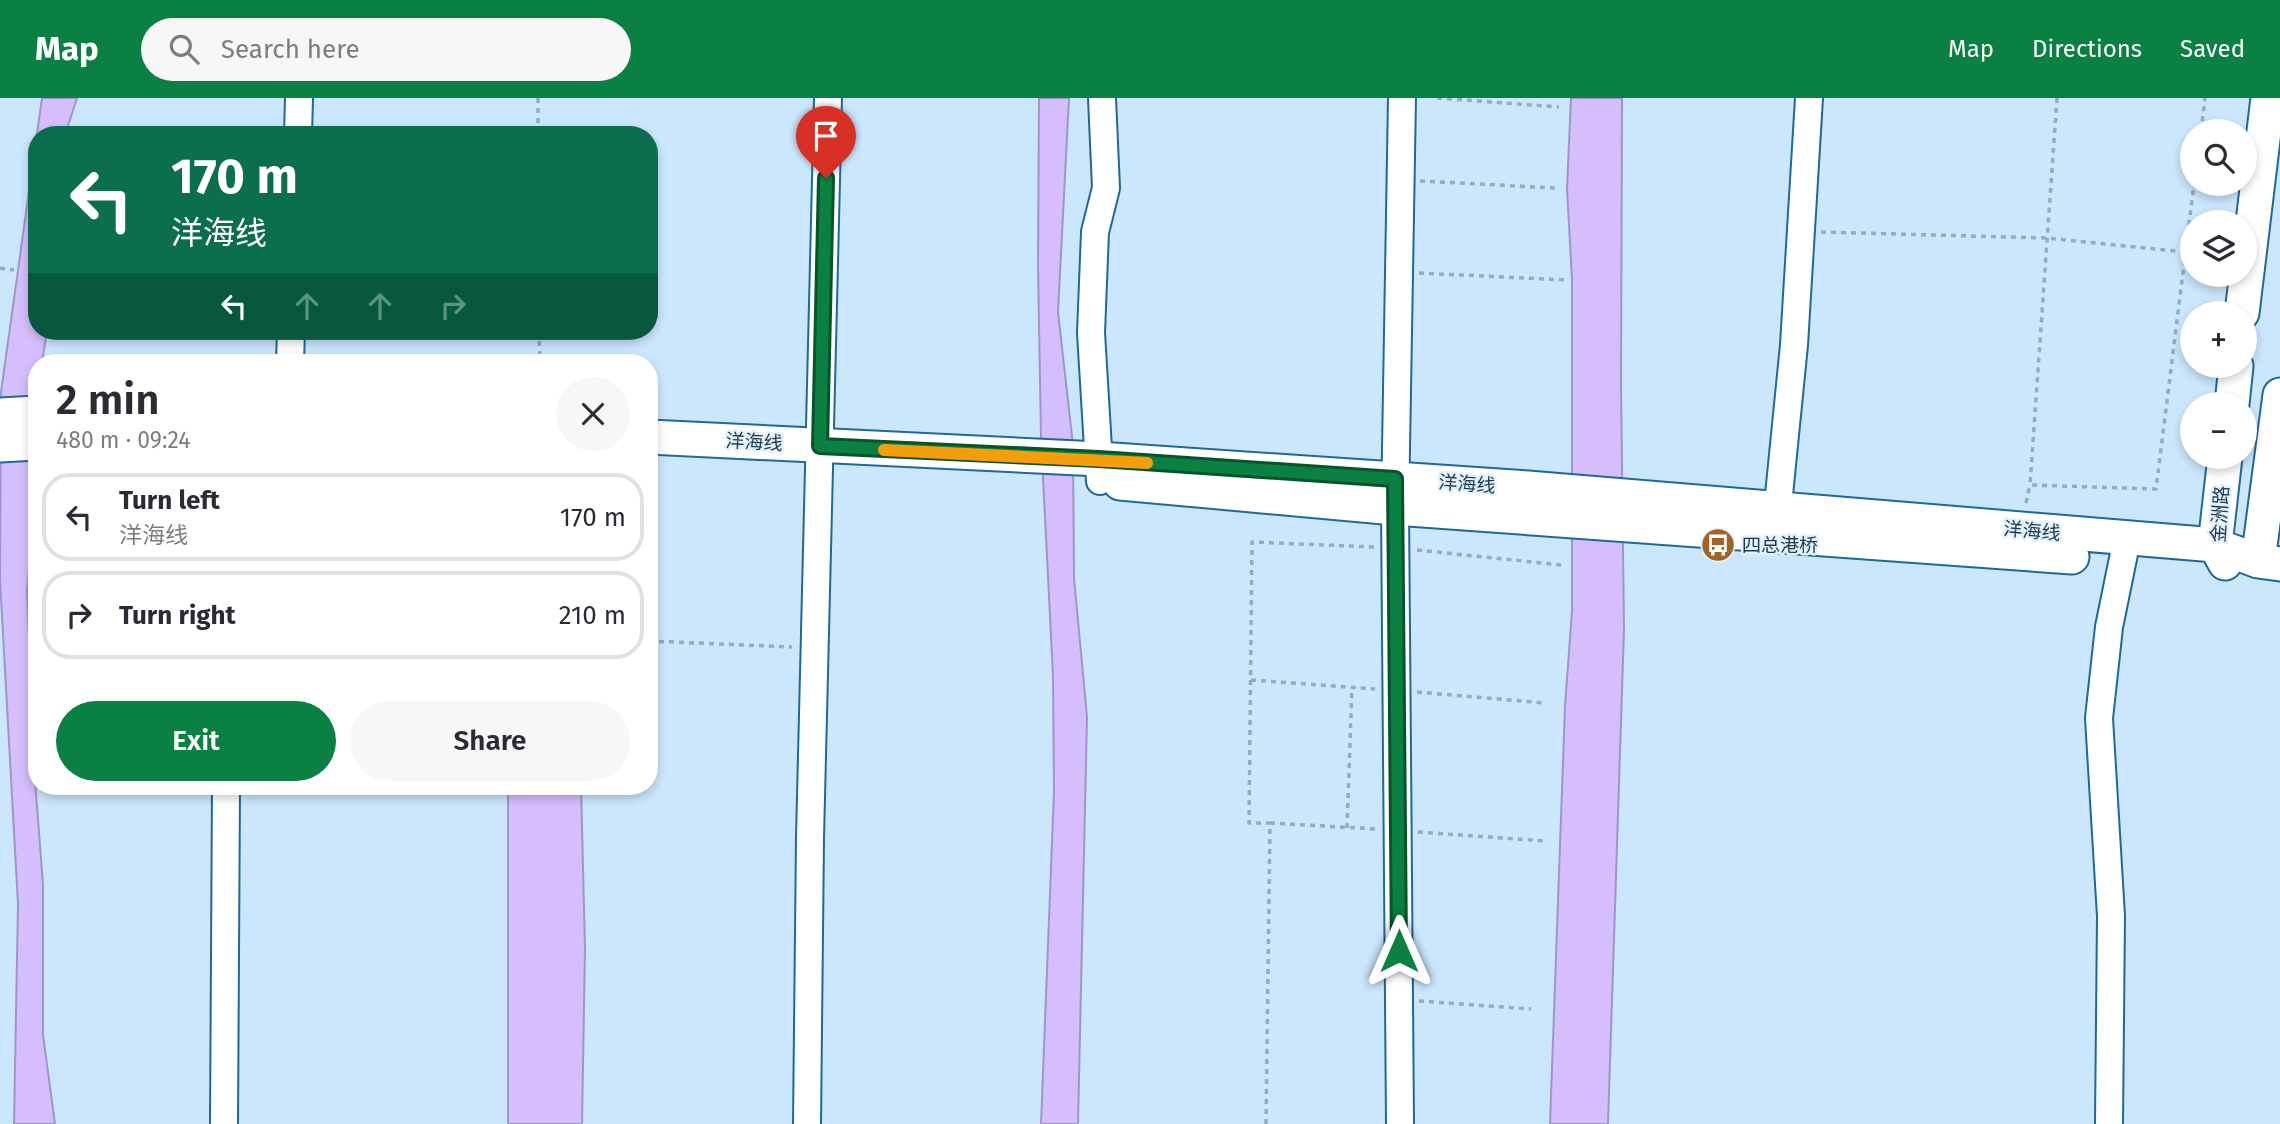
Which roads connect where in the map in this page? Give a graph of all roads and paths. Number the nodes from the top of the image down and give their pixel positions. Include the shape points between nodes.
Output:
1 (299, 98) edge
2 (538, 98) edge
3 (828, 98) edge
4 (1102, 98) edge
5 (1402, 98) edge
6 (1437, 98) edge
7 (1810, 98) edge
8 (2057, 98) edge
9 (2205, 98) edge
10 (2268, 98) edge
11 (1559, 107) dead end
12 (2202, 119) edge
13 (298, 126) edge
14 (538, 126) edge
15 (1401, 179) junction
16 (1556, 188) dead end
17 (1801, 232) junction
18 (2046, 238) junction
19 (2180, 251) edge
20 (0, 268) edge
21 (14, 270) dead end
22 (1399, 272) junction
23 (1567, 280) dead end
24 (2181, 287) edge
25 (2243, 301) edge
26 (2280, 395) edge
27 (28, 413) edge
28 (0, 415) edge
29 (658, 438) edge
30 (28, 443) edge
31 (0, 444) edge
32 (820, 458) junction
33 (658, 459) edge
34 (2227, 469) edge
35 (1092, 470) junction
36 (1395, 494) junction
37 (1531, 503) junction
38 (1777, 521) junction
39 (1397, 548) junction
40 (2125, 550) junction
41 (2245, 560) edge
42 (1561, 565) dead end
43 (658, 641) edge
44 (816, 649) junction
45 (1352, 687) dead end
46 (226, 795) edge
47 (1347, 828) dead end
48 (1400, 999) junction
49 (1531, 1009) dead end
50 (224, 1124) edge
51 (807, 1124) edge
52 (1266, 1124) edge
53 (1399, 1124) edge
54 (2109, 1124) edge

1 - 13 street
2 - 14 path
3 - 32 street
4 - 35 street via 1106,188 1095,232
5 - 15 street
6 - 11 path
7 - 17 street
8 - 18 path
9 - 12 path
10 - 25 main road
15 - 16 path
15 - 22 street
17 - 18 path
17 - 38 street
18 - 19 path
18 - 24 path via 2030,485 2156,489
20 - 21 path
22 - 23 path
22 - 36 street
26 - 41 main road
27 - 28 main road
29 - 32 main road, 洋海线
30 - 31 main road
32 - 33 main road, 洋海线
32 - 35 main road, 洋海线
32 - 44 street
34 - 41 main road, 金洲路
35 - 36 main road, 洋海线
36 - 37 main road, 洋海线
36 - 39 street
37 - 38 main road, 洋海线 via 1645,496
37 - 38 main road, 洋海线 via 1658,528
38 - 40 main road, 洋海线
39 - 42 path
39 - 48 street
39 - 52 path via 1252,542 1249,823 1270,823
40 - 41 main road, 洋海线
40 - 54 street via 2109,627 2099,718 2111,916
43 - 44 path
44 - 51 street
45 - 47 path
46 - 50 street
48 - 49 path
48 - 53 street

